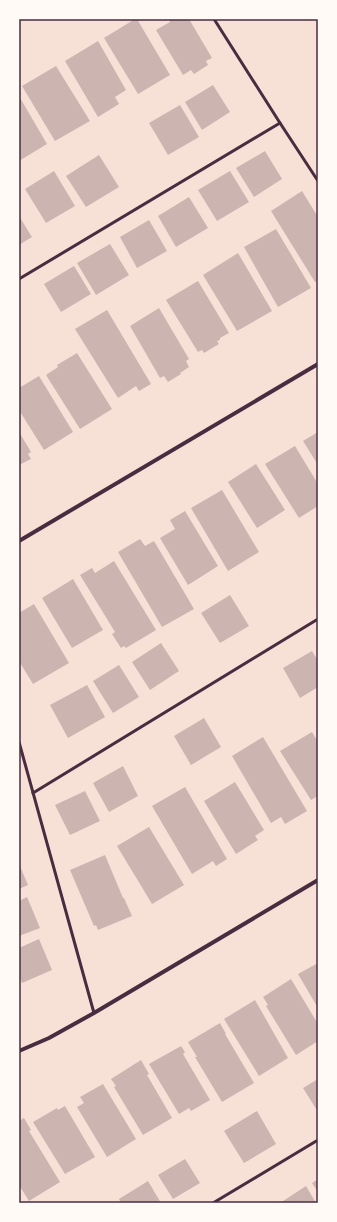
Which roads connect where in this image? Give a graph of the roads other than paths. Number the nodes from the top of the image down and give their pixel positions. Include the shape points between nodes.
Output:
1 (214, 19) edge
2 (280, 123) junction
3 (318, 181) edge
4 (19, 279) edge
5 (318, 364) edge
6 (19, 541) edge
7 (318, 619) edge
8 (19, 742) edge
9 (33, 793) junction
10 (318, 880) edge
11 (94, 1012) junction
12 (19, 1051) edge
13 (318, 1140) edge
14 (213, 1203) edge

1 - 2 lane
2 - 3 lane
2 - 4 lane
5 - 6 street
7 - 9 lane
8 - 9 lane
9 - 11 lane
10 - 11 street
11 - 12 street
13 - 14 lane

